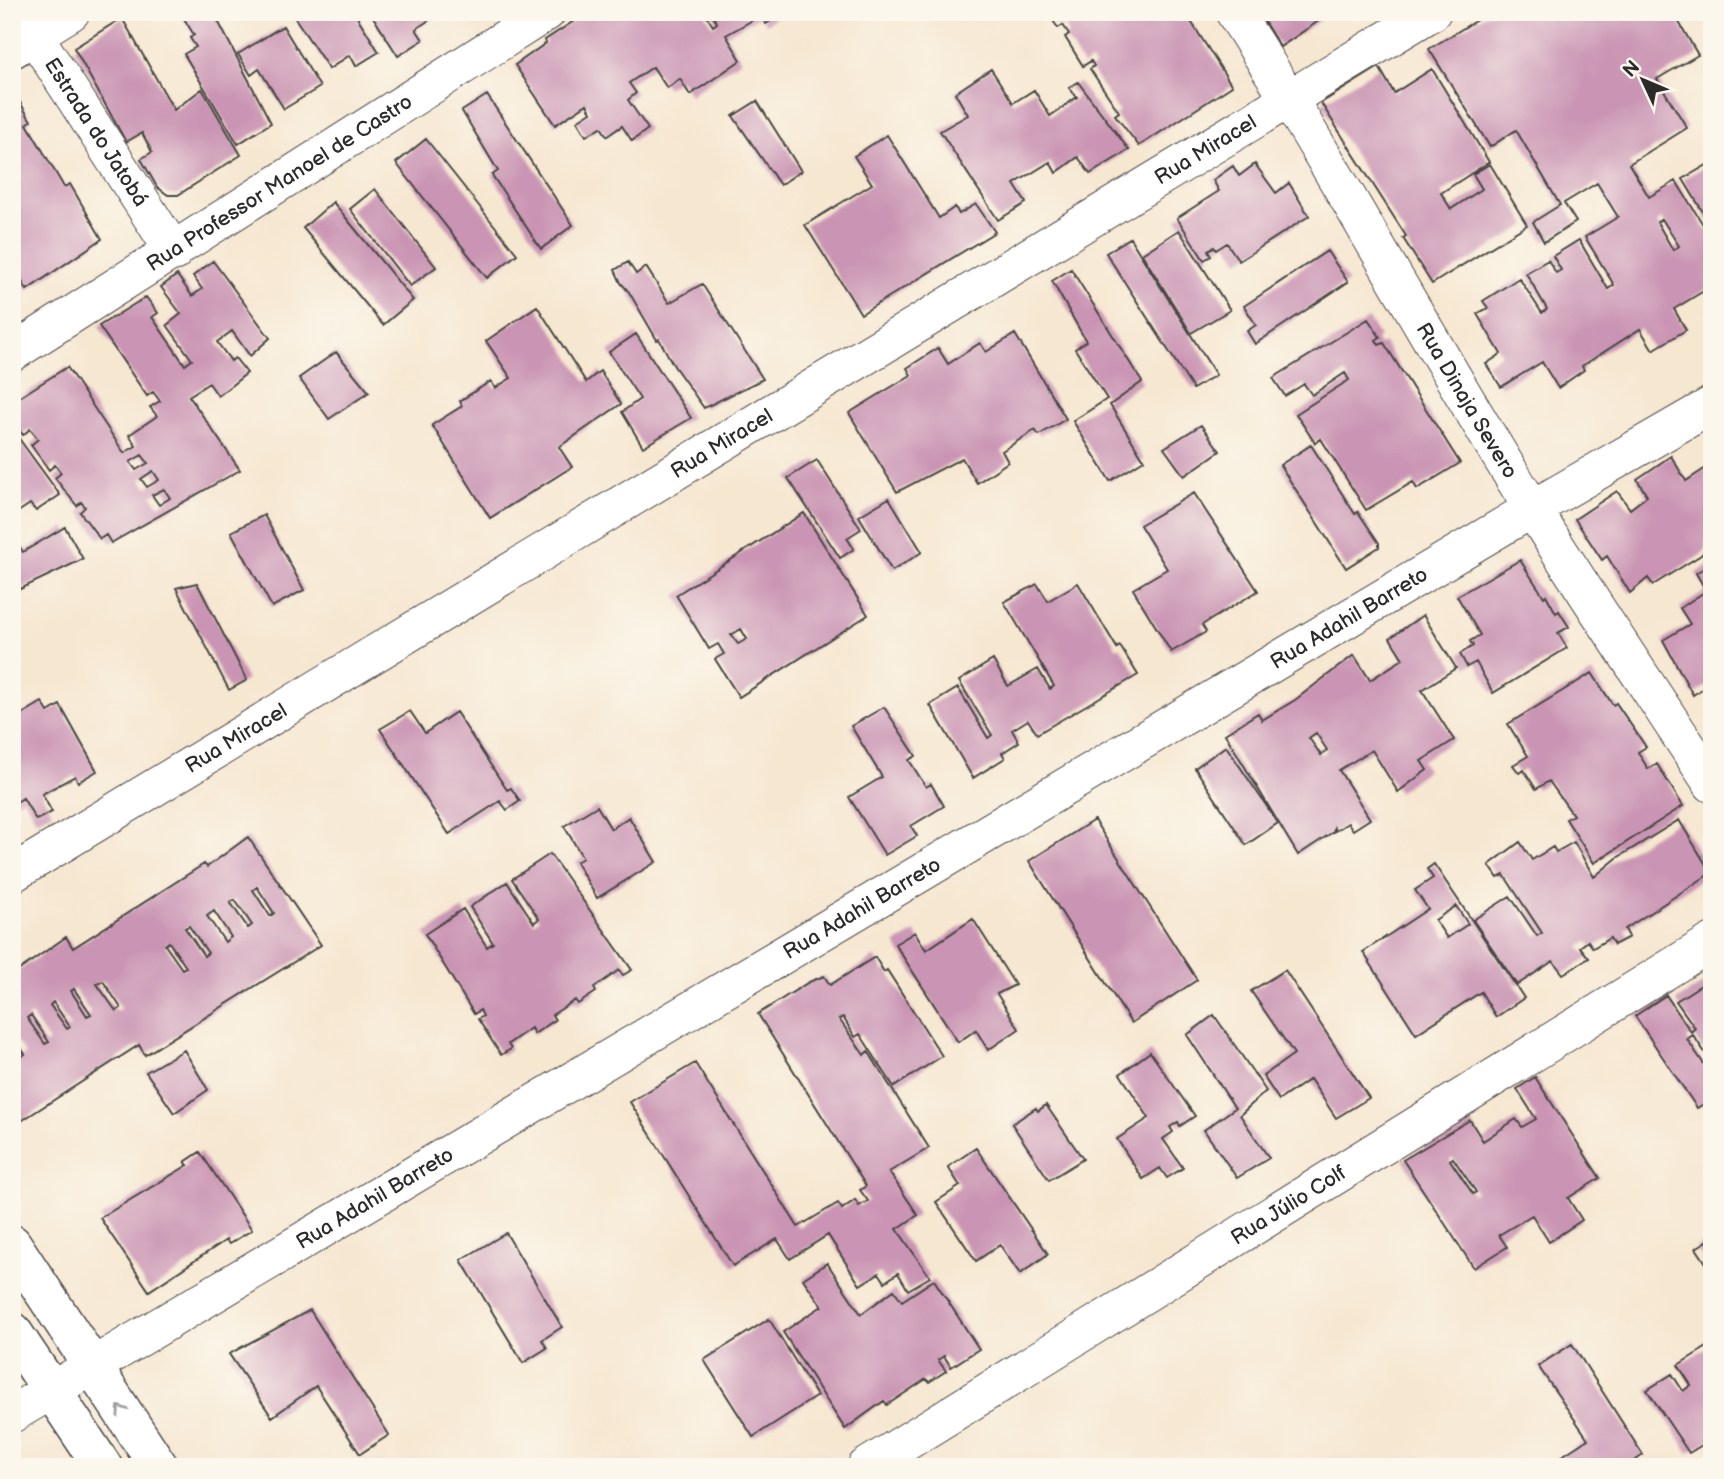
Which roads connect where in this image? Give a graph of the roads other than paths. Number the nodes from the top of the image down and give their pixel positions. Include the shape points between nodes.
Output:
1 (71, 12) edge
2 (547, 12) edge
3 (1234, 12) edge
4 (1432, 12) edge
5 (22, 32) edge
6 (1290, 98) junction
7 (174, 252) junction
8 (12, 353) edge
9 (1712, 405) edge
10 (1532, 509) junction
11 (1712, 784) edge
12 (12, 874) edge
13 (1712, 942) edge
14 (12, 1244) edge
15 (12, 1331) edge
16 (91, 1366) junction
17 (51, 1390) junction
18 (12, 1414) edge
19 (103, 1467) edge
20 (159, 1467) edge
21 (866, 1467) edge

1 - 5 street
2 - 7 street, Rua Professor Manoel de Castro
3 - 6 street, Rua Dinaja Severo
4 - 6 street, Rua Miracel
5 - 7 street, Estrada do Jatobá
6 - 10 street, Rua Dinaja Severo
6 - 12 street, Rua Miracel
7 - 8 street, Rua Professor Manoel de Castro
9 - 10 street, Rua Adahil Barreto
10 - 11 street, Rua Dinaja Severo
10 - 16 street, Rua Adahil Barreto
13 - 21 street, Rua Júlio Colf
14 - 16 street
15 - 17 street
16 - 17 street, Rua Adahil Barreto
20 -> 16 street
17 - 18 street, Rua Adahil Barreto
17 - 19 street

